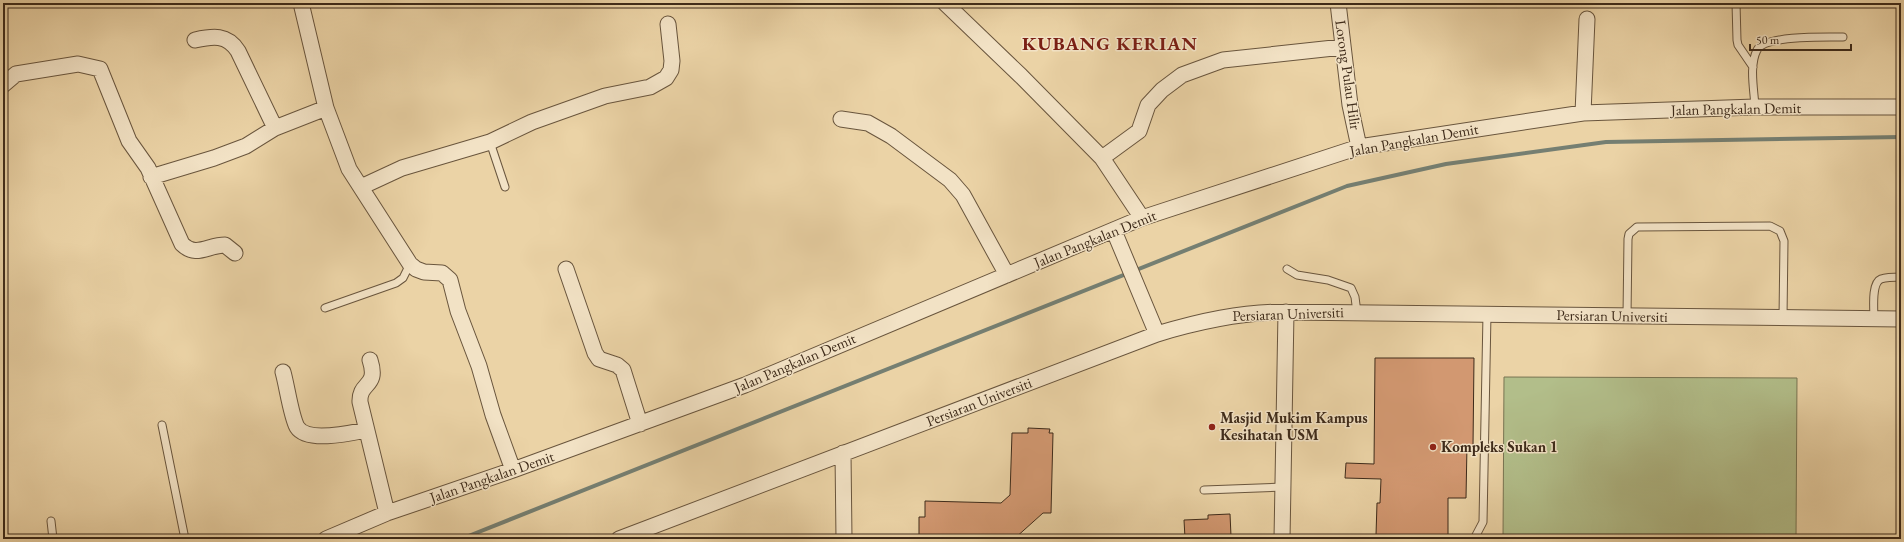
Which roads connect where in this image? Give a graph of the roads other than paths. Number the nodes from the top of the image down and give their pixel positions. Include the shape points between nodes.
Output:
1 (301, 3) edge
2 (945, 3) edge
3 (1338, 3) edge
4 (1736, 3) edge
5 (1587, 19) dead end
6 (668, 24) dead end
7 (1843, 37) dead end
8 (195, 40) dead end
9 (1343, 47) junction
10 (1753, 67) junction
11 (3, 85) edge
12 (1755, 107) junction
13 (1901, 107) edge
14 (326, 108) junction
15 (1583, 113) junction
16 (841, 119) dead end
17 (275, 128) junction
18 (490, 142) junction
19 (1359, 147) junction
20 (1102, 158) junction
21 (151, 177) junction
22 (361, 187) junction
23 (505, 187) dead end
24 (1142, 218) junction
25 (1114, 231) junction
26 (235, 254) dead end
27 (410, 264) junction
28 (566, 269) dead end
29 (1287, 269) dead end
30 (1006, 275) junction
31 (1901, 277) edge
32 (325, 308) dead end
33 (1286, 312) junction
34 (1357, 313) junction
35 (1487, 314) junction
36 (1627, 316) junction
37 (1783, 318) junction
38 (1874, 319) junction
39 (1901, 319) edge
40 (1157, 334) junction
41 (370, 360) dead end
42 (283, 372) dead end
43 (640, 424) junction
44 (162, 425) dead end
45 (366, 430) junction
46 (844, 453) junction
47 (513, 470) junction
48 (1283, 487) junction
49 (1204, 490) dead end
50 (387, 513) junction
51 (51, 521) dead end
52 (53, 539) edge
53 (185, 539) edge
54 (326, 539) edge
55 (619, 539) edge
56 (844, 539) edge
57 (1282, 539) edge
58 (1474, 539) edge

1 - 14 street
2 - 20 street
3 - 9 street, Lorong Pulau Hilir
4 - 10 lane via 1738,45
5 - 15 street
6 - 18 street via 672,70 666,78 650,87 605,96 532,122
7 - 10 lane via 1794,38 1763,44 1758,50
8 - 17 street via 208,37 223,38 232,42
9 - 19 street, Lorong Pulau Hilir via 1350,105
9 - 20 street via 1223,60 1182,75 1148,105 1139,131
10 - 12 lane
11 - 21 street via 16,74 78,64 100,69 129,141 148,168
12 - 13 street, Jalan Pangkalan Demit
12 - 15 street, Jalan Pangkalan Demit
14 - 17 street
14 - 22 street via 349,169
15 - 19 street, Jalan Pangkalan Demit
16 - 30 street via 868,123 891,136 950,180 963,195
17 - 21 street via 246,146
18 - 22 street via 402,168
18 - 23 lane
19 - 24 street, Jalan Pangkalan Demit
20 - 24 street
21 - 26 street via 182,244 188,250 225,245
22 - 27 street
24 - 25 street, Jalan Pangkalan Demit
25 - 30 street, Jalan Pangkalan Demit
25 - 40 street
27 - 32 lane via 404,278 396,283
27 - 47 street via 424,272 442,273 450,280 458,311
28 - 43 street via 595,353 599,359 617,365 623,370
29 - 34 lane via 1296,275 1328,280 1350,288 1354,291
30 - 43 street, Jalan Pangkalan Demit via 745,385
31 - 38 lane via 1877,281 1874,287
33 - 34 street, Persiaran Universiti
33 - 40 street, Persiaran Universiti via 1217,317
33 - 48 street
34 - 35 street, Persiaran Universiti
35 - 36 street, Persiaran Universiti
35 - 58 lane via 1483,522
36 - 37 street, Persiaran Universiti
36 - 37 lane via 1628,240 1629,234 1637,226 1770,226 1780,230 1784,240
37 - 38 street, Persiaran Universiti
38 - 39 street, Persiaran Universiti
40 - 46 street, Persiaran Universiti
41 - 45 street via 374,374 360,396
42 - 45 street via 300,430 316,435 341,435
43 - 47 street, Jalan Pangkalan Demit
44 - 53 lane
45 - 50 street
46 - 55 street, Persiaran Universiti
46 - 56 street
47 - 50 street, Jalan Pangkalan Demit
48 - 49 lane
48 - 57 street
50 - 54 street, Jalan Pangkalan Demit
51 - 52 lane

